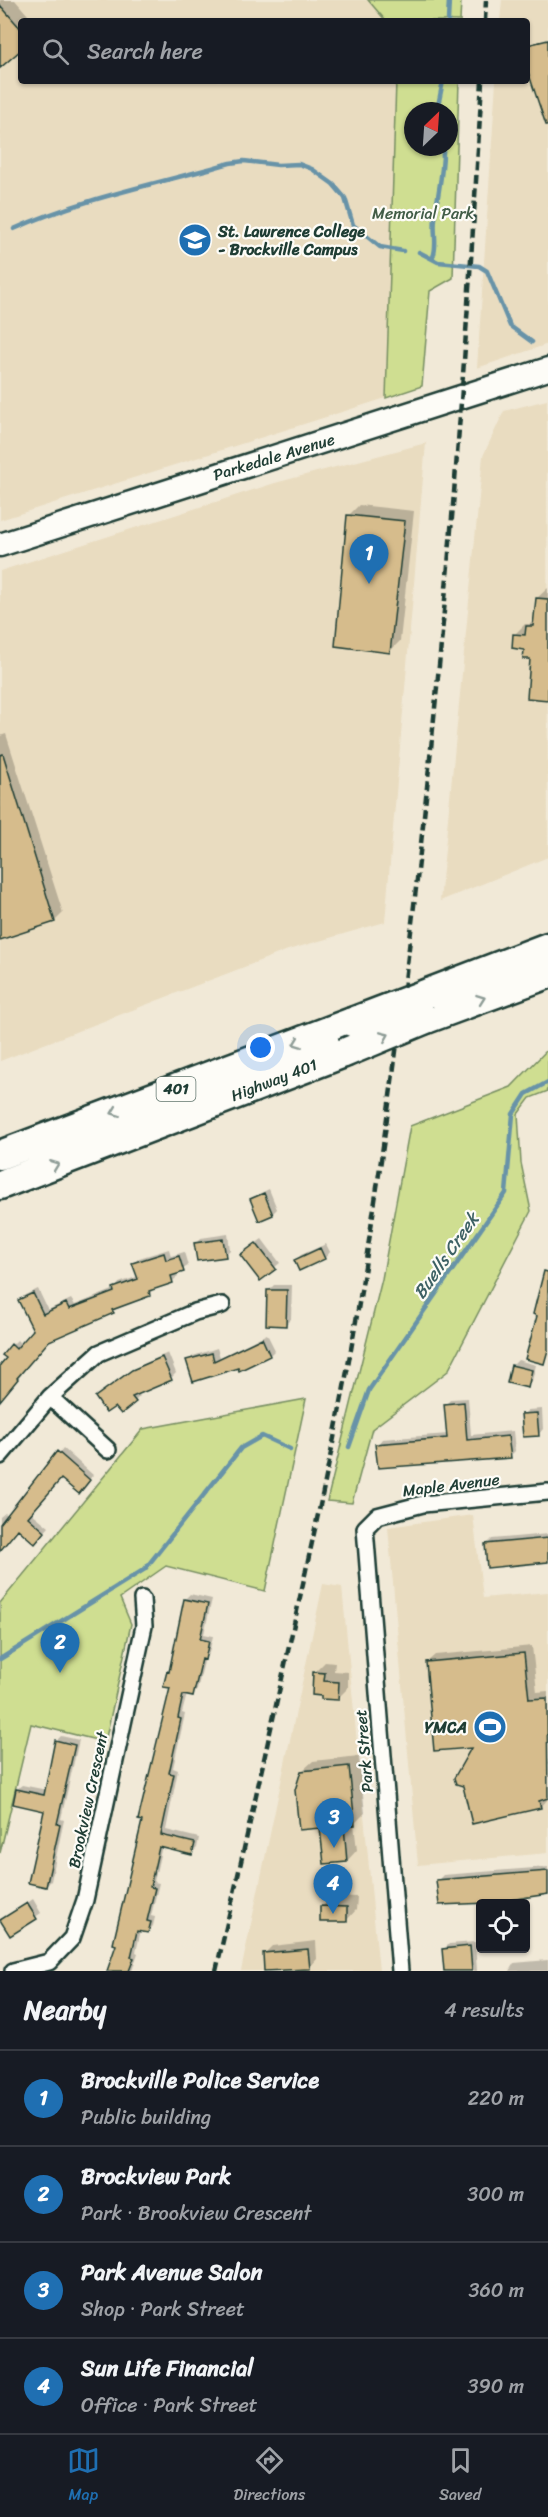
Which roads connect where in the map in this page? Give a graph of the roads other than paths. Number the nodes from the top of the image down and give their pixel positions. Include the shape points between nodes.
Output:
1 (548, 369) edge
2 (0, 545) edge
3 (548, 946) edge
4 (548, 974) edge
5 (427, 1006) junction
6 (0, 1155) edge
7 (0, 1185) edge
8 (222, 1305) dead end
9 (50, 1397) junction
10 (108, 1450) dead end
11 (0, 1456) edge
12 (548, 1492) edge
13 (364, 1528) joint
14 (142, 1599) dead end
15 (13, 1971) edge
16 (400, 1971) edge

1 - 2 main road, Parkedale Avenue
3 - 5 highway, Highway 401 / 401
5 -> 4 highway, Highway 401 / 401
5 -> 6 highway, Highway 401 / 401, bridge via 352,1022
7 -> 5 highway, Highway 401 / 401, bridge via 344,1053
8 - 9 street via 195,1312 99,1353
9 - 10 street
9 - 11 street
12 - 13 street, Maple Avenue via 423,1504 377,1516
13 - 16 street, Park Street
14 - 15 street, Brookview Crescent via 144,1626 85,1900 72,1938 49,1962

